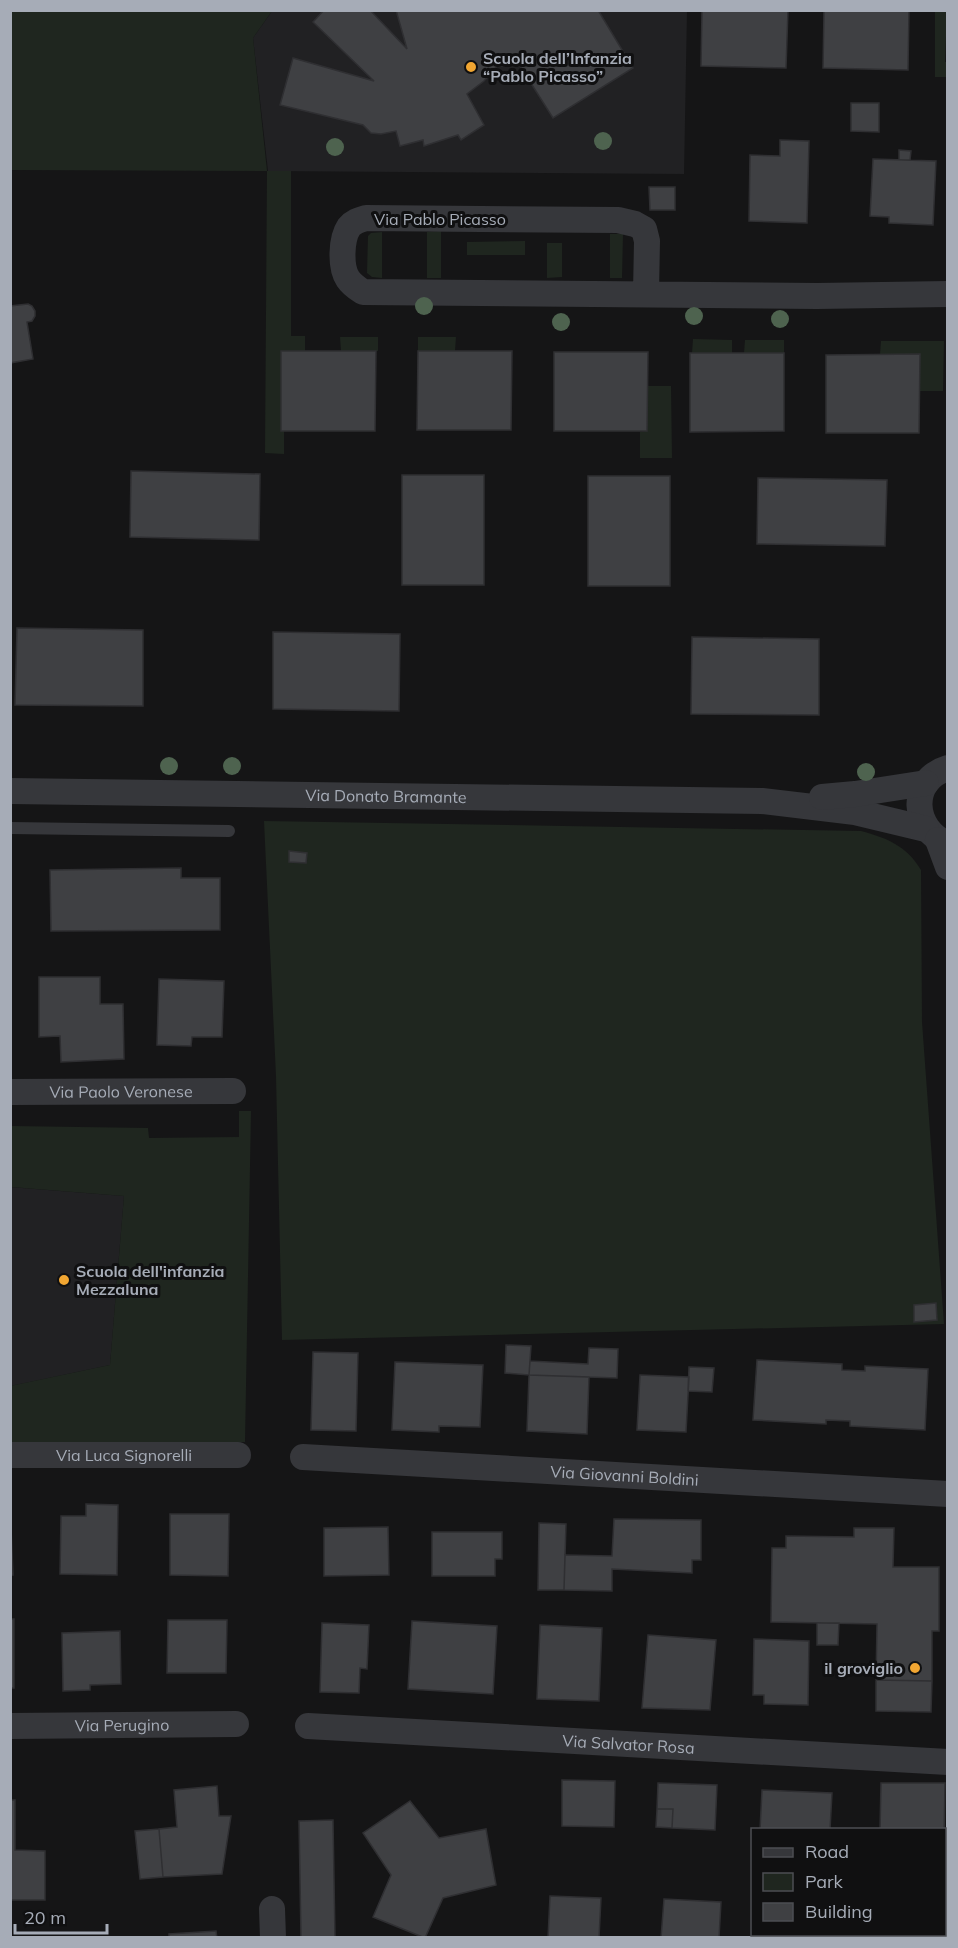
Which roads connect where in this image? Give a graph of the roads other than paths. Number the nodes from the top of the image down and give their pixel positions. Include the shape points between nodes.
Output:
1 (646, 293) junction
2 (948, 294) edge
3 (941, 768) edge
4 (10, 791) edge
5 (762, 801) junction
6 (10, 828) edge
7 (229, 831) dead end
8 (937, 838) edge
9 (948, 867) edge
10 (233, 1091) dead end
11 (10, 1092) edge
12 (10, 1455) edge
13 (238, 1455) dead end
14 (303, 1457) dead end
15 (948, 1494) edge
16 (236, 1724) dead end
17 (10, 1726) edge
18 (308, 1726) dead end
19 (948, 1762) edge
20 (272, 1909) dead end
21 (273, 1938) edge

1 - 1 street, Via Pablo Picasso via 363,292 354,287 345,273 345,238 348,228 366,218 618,220 644,229
1 - 2 street, Via Pablo Picasso
3 - 5 street, Via Donato Bramante via 855,794
3 - 8 street via 921,794 919,806 921,818
4 - 5 street, Via Donato Bramante
5 - 8 street, Via Donato Bramante via 855,812
6 - 7 lane
8 - 9 street
10 - 11 street, Via Paolo Veronese
12 - 13 street, Via Luca Signorelli
14 - 15 street, Via Giovanni Boldini
16 - 17 street, Via Perugino
18 - 19 street, Via Salvator Rosa
20 - 21 street

